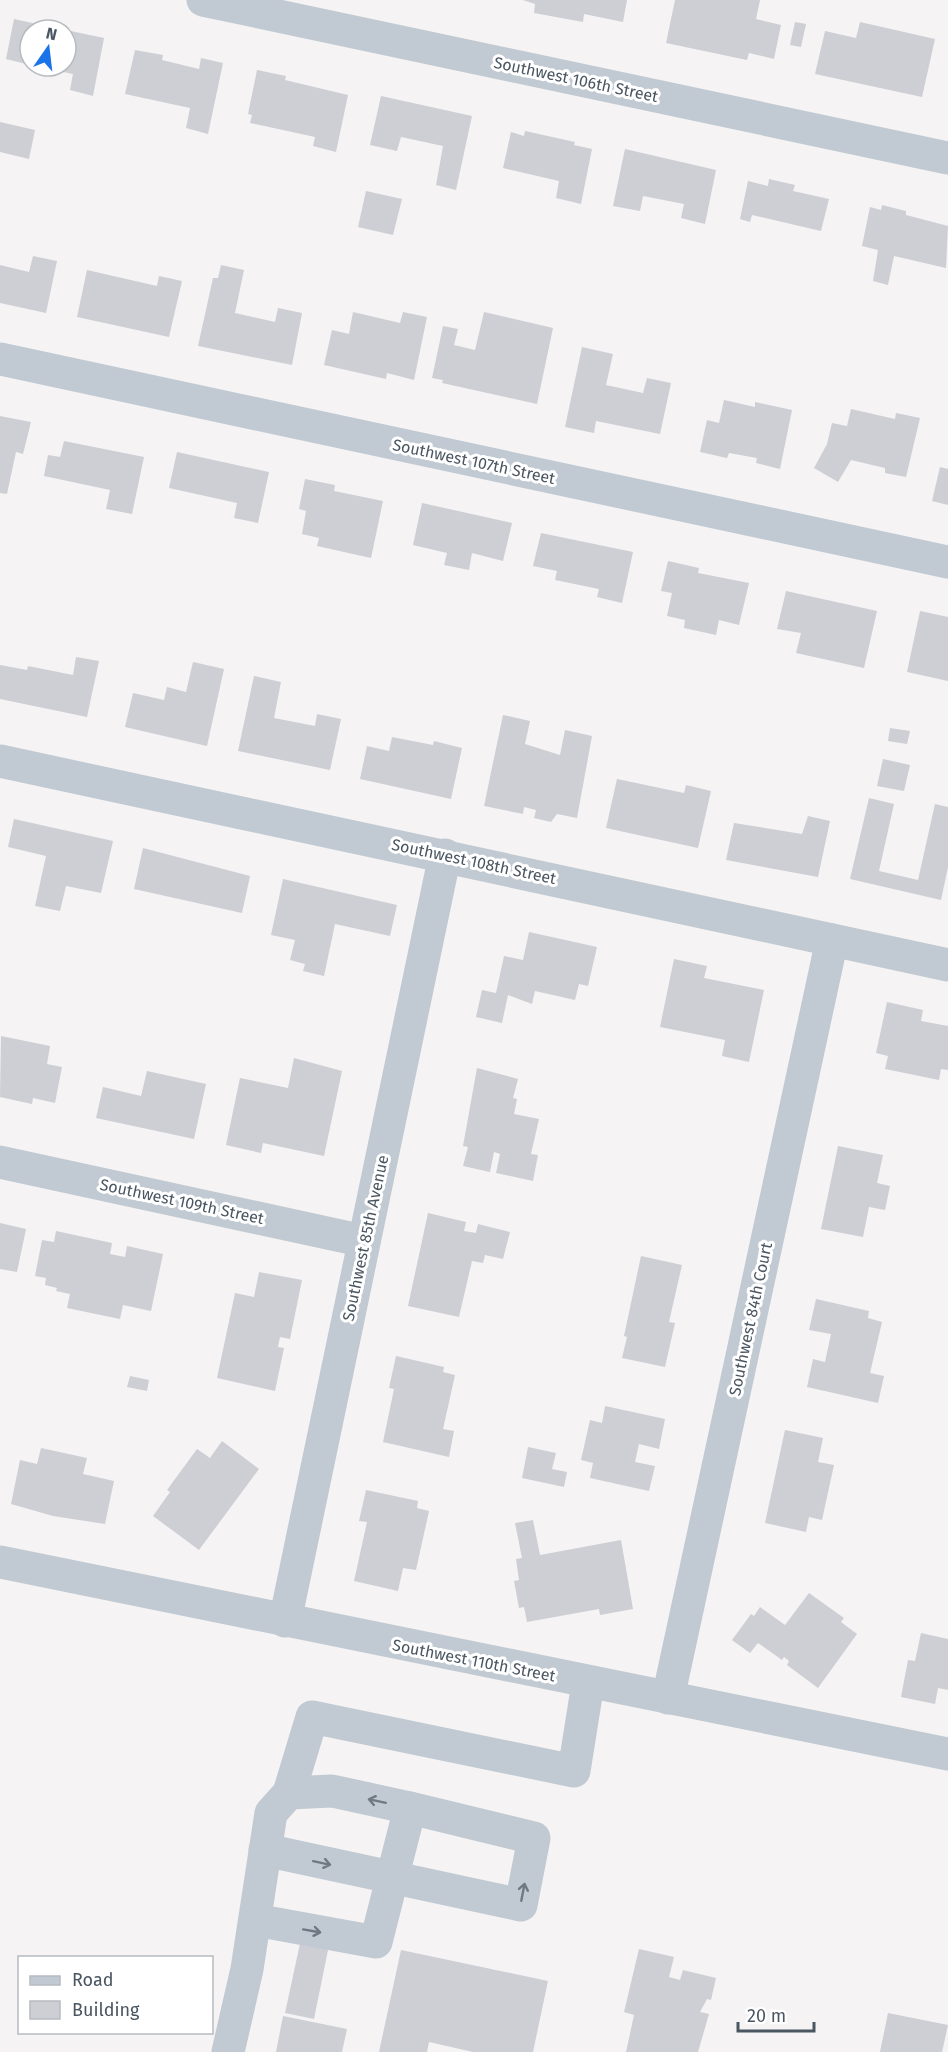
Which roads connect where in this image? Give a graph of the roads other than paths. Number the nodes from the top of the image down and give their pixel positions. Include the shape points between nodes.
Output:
1 (203, 0) edge
2 (948, 158) edge
3 (0, 359) edge
4 (948, 562) edge
5 (0, 761) edge
6 (445, 855) junction
7 (832, 940) junction
8 (948, 965) edge
9 (0, 1162) edge
10 (364, 1241) junction
11 (0, 1562) edge
12 (285, 1622) junction
13 (588, 1683) junction
14 (668, 1698) junction
15 (948, 1754) edge
16 (289, 1793) junction
17 (410, 1808) junction
18 (265, 1850) junction
19 (394, 1878) junction
20 (255, 1920) junction
21 (228, 2052) edge

1 - 2 street, Southwest 106th Street
3 - 4 street, Southwest 107th Street
5 - 6 street, Southwest 108th Street
6 - 7 street, Southwest 108th Street
6 - 10 street, Southwest 85th Avenue
7 - 8 street, Southwest 108th Street
7 - 14 street, Southwest 84th Court
9 - 10 street, Southwest 109th Street
10 - 12 street, Southwest 85th Avenue
11 - 12 street, Southwest 110th Street
12 - 13 street, Southwest 110th Street
13 - 14 street, Southwest 110th Street
13 - 16 street via 574,1771 312,1717
14 - 15 street, Southwest 110th Street
17 -> 16 street via 332,1791
16 - 18 street via 270,1813
17 - 19 street
19 -> 17 street via 521,1905 534,1838
18 -> 19 street
18 - 20 street
20 -> 19 street via 376,1942
20 - 21 street

